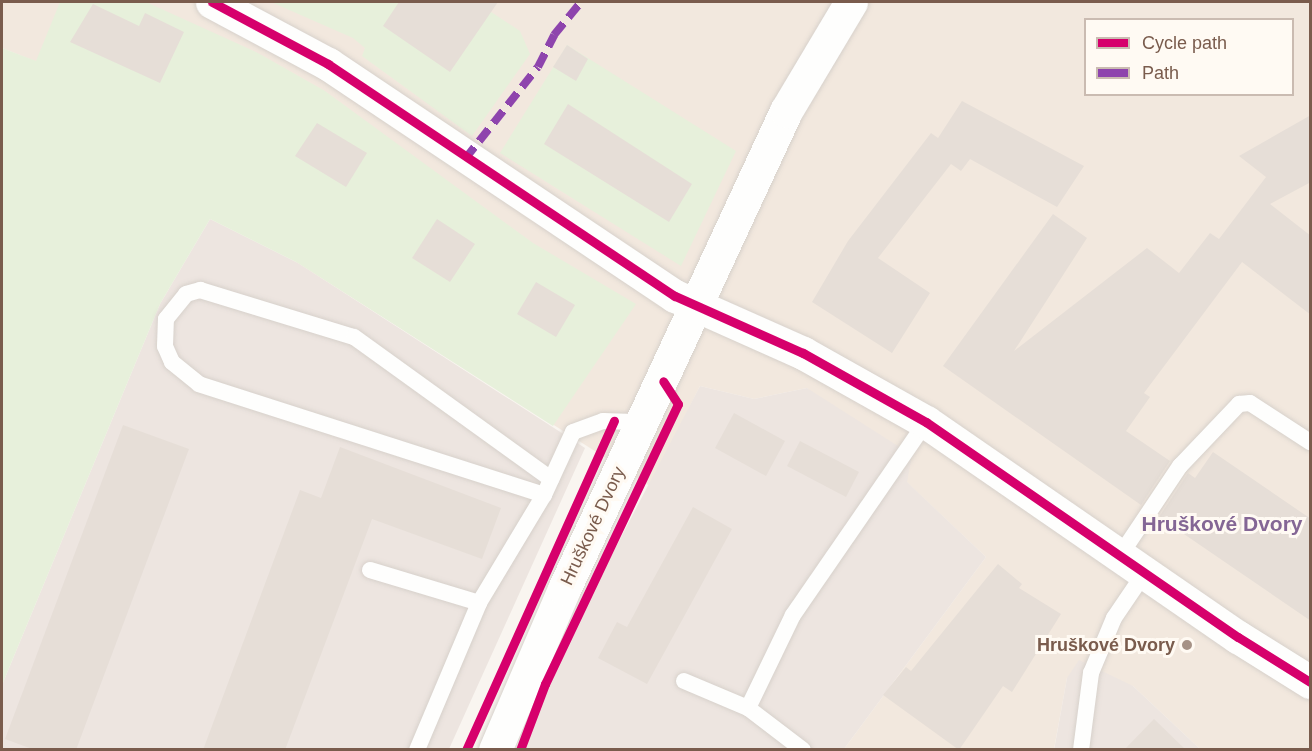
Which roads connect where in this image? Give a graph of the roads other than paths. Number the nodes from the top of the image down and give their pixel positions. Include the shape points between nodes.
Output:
1 (212, 2) edge
2 (851, 2) edge
3 (698, 306) junction
4 (641, 422) junction
5 (926, 422) junction
6 (1311, 442) edge
7 (551, 479) junction
8 (544, 495) junction
9 (1133, 562) junction
10 (370, 570) dead end
11 (479, 603) junction
12 (684, 681) dead end
13 (1311, 682) edge
14 (748, 708) junction
15 (1081, 749) edge
16 (417, 750) edge
17 (495, 750) edge
18 (803, 750) edge

1 - 3 street via 328,64 475,165
2 - 3 street, Hruškové Dvory via 786,111
3 - 4 street, Hruškové Dvory
3 - 5 street via 803,353
4 - 7 lane via 585,424 573,432
4 - 17 street, Hruškové Dvory
5 - 9 street
5 - 14 lane via 793,615
6 - 9 lane via 1250,403 1239,404 1180,466
7 - 8 lane
7 - 8 lane via 354,337 200,290 186,294 166,319 165,346 172,362 199,384
8 - 11 lane
9 - 13 street via 1238,637
9 - 15 lane via 1095,662
10 - 11 lane
11 - 16 lane
12 - 14 lane
14 - 18 lane

